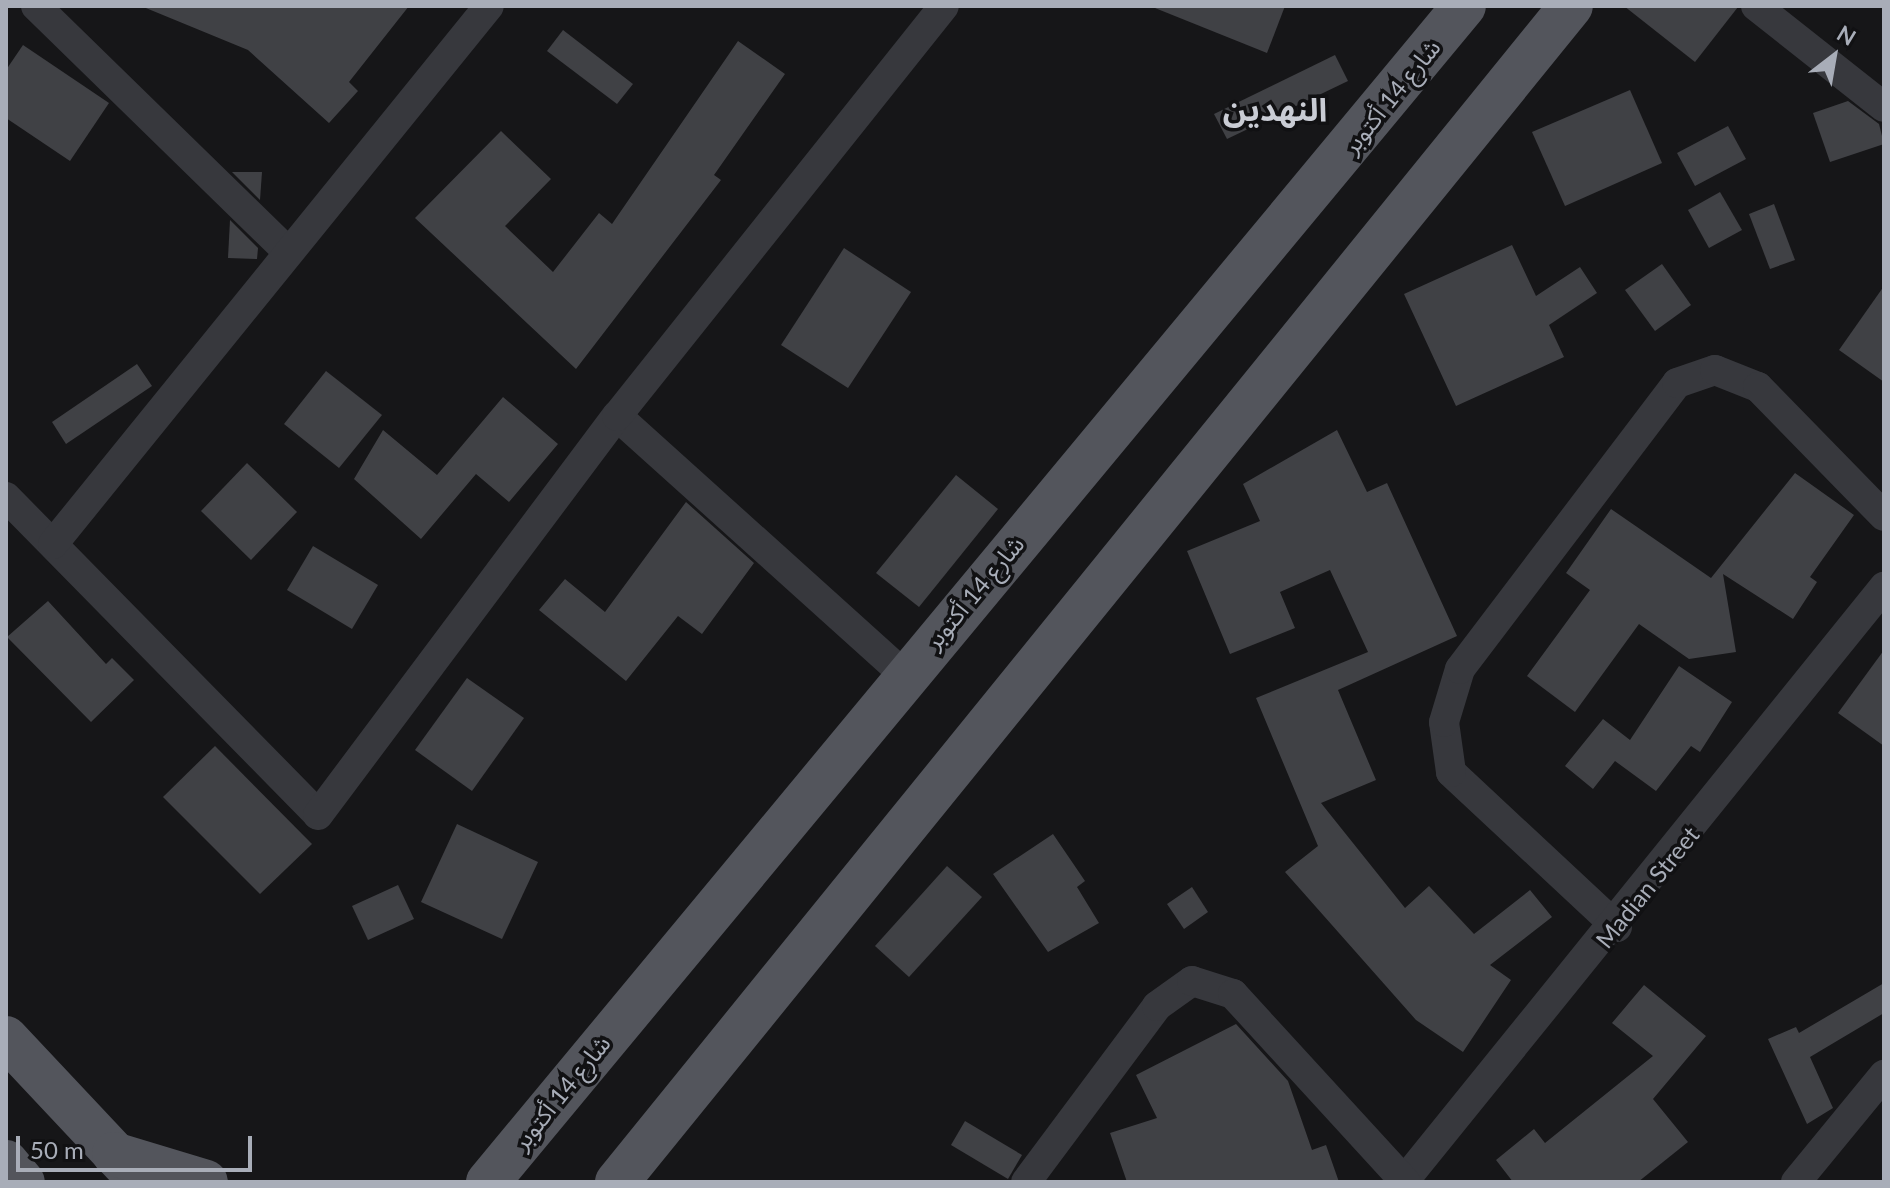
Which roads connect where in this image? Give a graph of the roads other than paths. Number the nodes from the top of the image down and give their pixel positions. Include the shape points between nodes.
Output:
1 (36, 6) edge
2 (489, 6) edge
3 (944, 6) edge
4 (1464, 6) edge
5 (1571, 6) edge
6 (1756, 6) edge
7 (1881, 100) edge
8 (288, 252) junction
9 (617, 416) junction
10 (6, 497) edge
11 (1884, 516) edge
12 (53, 544) junction
13 (1884, 587) edge
14 (904, 674) junction
15 (1617, 927) junction
16 (6, 1038) edge
17 (1884, 1075) edge
18 (6, 1162) edge
19 (128, 1168) edge
20 (23, 1182) edge
21 (206, 1182) edge
22 (488, 1182) edge
23 (617, 1182) edge
24 (1026, 1182) edge
25 (1404, 1182) edge
26 (1796, 1182) edge

1 - 8 street
2 - 8 street
3 - 9 street
4 - 14 main road, شارع 14 أكتوبر
5 - 23 main road
6 - 7 street
8 - 12 street
9 - 12 street via 318,815
9 - 14 street
10 - 12 street
11 - 15 street via 1758,387 1715,370 1677,383 1460,669 1444,722 1451,772
13 - 15 street, Madian Street
14 - 22 main road, شارع 14 أكتوبر
15 - 25 street, Madian Street
16 - 19 main road
17 - 26 street
18 - 20 main road
19 - 21 main road
24 - 25 street via 1157,1006 1192,981 1233,994

